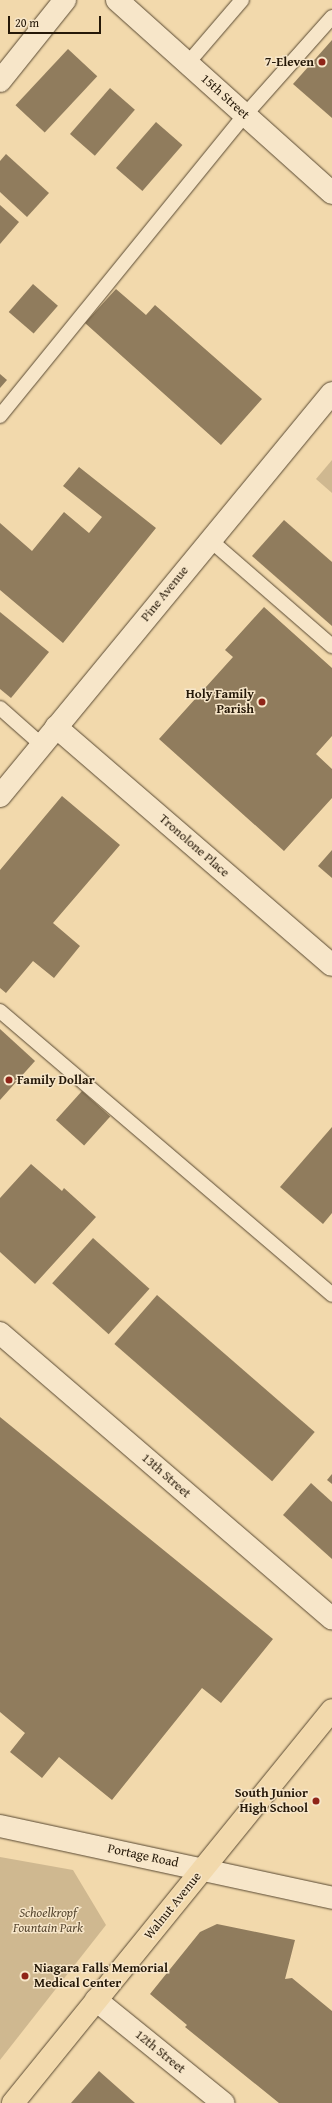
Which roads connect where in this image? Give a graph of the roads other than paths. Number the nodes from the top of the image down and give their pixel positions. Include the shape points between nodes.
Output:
1 (65, 0) edge
2 (117, 0) edge
3 (242, 0) edge
4 (332, 17) edge
5 (188, 63) junction
6 (0, 81) edge
7 (245, 115) junction
8 (332, 193) edge
9 (332, 392) edge
10 (0, 416) edge
11 (210, 540) junction
12 (332, 646) edge
13 (0, 708) edge
14 (56, 727) junction
15 (42, 745) junction
16 (0, 796) edge
17 (332, 965) edge
18 (0, 1011) edge
19 (332, 1295) edge
20 (0, 1333) edge
21 (332, 1619) edge
22 (332, 1710) edge
23 (0, 1826) edge
24 (203, 1869) junction
25 (332, 1898) edge
26 (96, 2000) junction
27 (13, 2103) edge
28 (223, 2103) edge

1 - 6 street
2 - 5 street, 15th Street
3 - 5 lane
4 - 7 lane
5 - 7 street, 15th Street
7 - 8 street, 15th Street
7 - 10 lane
9 - 11 street, Pine Avenue
11 - 12 lane
11 - 14 street, Pine Avenue
13 - 15 lane
14 - 15 street, Pine Avenue
14 - 17 street, Tronolone Place
15 - 16 street, Pine Avenue
18 - 19 lane
20 - 21 street, 13th Street
22 - 24 main road, Walnut Avenue
23 - 24 street, Portage Road
24 - 25 street, Portage Road
24 - 26 main road, Walnut Avenue
26 - 27 main road, Walnut Avenue
26 - 28 street, 12th Street

